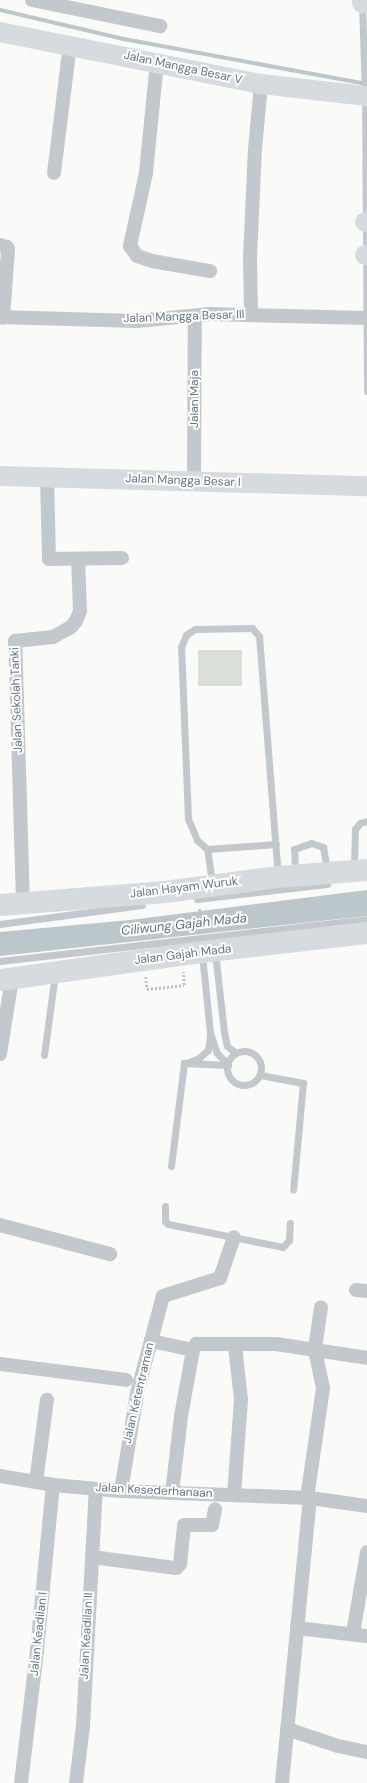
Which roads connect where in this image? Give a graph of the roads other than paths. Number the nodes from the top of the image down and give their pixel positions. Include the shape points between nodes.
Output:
1 (32, 0) edge
2 (363, 2) edge
3 (90, 6) edge
4 (160, 26) dead end
5 (0, 32) edge
6 (70, 45) junction
7 (157, 62) junction
8 (261, 84) junction
9 (365, 90) edge
10 (54, 173) dead end
11 (366, 222) edge
12 (0, 245) edge
13 (366, 255) edge
14 (210, 271) dead end
15 (251, 314) junction
16 (195, 317) junction
17 (1, 318) edge
18 (366, 318) edge
19 (367, 392) edge
20 (0, 476) edge
21 (47, 477) junction
22 (194, 482) junction
23 (367, 486) edge
24 (122, 558) dead end
25 (78, 560) junction
26 (367, 821) edge
27 (276, 844) junction
28 (207, 849) junction
29 (360, 870) edge
30 (286, 876) junction
31 (332, 877) junction
32 (212, 884) junction
33 (192, 899) dead end
34 (23, 903) junction
35 (154, 903) dead end
36 (0, 905) edge
37 (367, 919) edge
38 (0, 924) edge
39 (367, 933) edge
40 (208, 951) junction
41 (55, 972) junction
42 (4, 973) edge
43 (224, 1032) junction
44 (210, 1033) junction
45 (236, 1053) junction
46 (0, 1054) edge
47 (44, 1055) dead end
48 (186, 1063) junction
49 (228, 1065) junction
50 (260, 1075) junction
51 (172, 1166) dead end
52 (294, 1190) dead end
53 (165, 1206) dead end
54 (290, 1223) dead end
55 (0, 1225) edge
56 (234, 1237) junction
57 (110, 1254) dead end
58 (321, 1307) dead end
59 (151, 1341) junction
60 (235, 1346) junction
61 (315, 1349) junction
62 (192, 1350) junction
63 (367, 1358) edge
64 (0, 1364) edge
65 (126, 1380) dead end
66 (47, 1400) dead end
67 (0, 1476) edge
68 (36, 1482) junction
69 (53, 1484) junction
70 (96, 1489) junction
71 (121, 1491) junction
72 (172, 1493) junction
73 (234, 1495) junction
74 (308, 1498) junction
75 (367, 1506) edge
76 (215, 1509) dead end
77 (367, 1552) edge
78 (92, 1557) junction
79 (297, 1628) junction
80 (353, 1633) junction
81 (367, 1636) edge
82 (287, 1729) junction
83 (367, 1752) edge
84 (21, 1783) edge
85 (76, 1783) edge
86 (282, 1783) edge

1 - 3 street
2 - 9 lane
3 - 4 street
5 - 6 street, Jalan Mangga Besar V
6 - 7 street, Jalan Mangga Besar V
6 - 10 street
7 - 8 street, Jalan Mangga Besar V
7 - 14 street via 146,173 130,246 137,256 152,261
8 - 9 street, Jalan Mangga Besar V
8 - 15 street via 250,258
9 - 11 lane
11 - 13 lane
12 - 17 street via 7,247 8,250
13 - 18 lane
15 - 16 street, Jalan Mangga Besar III via 210,314
15 - 18 street, Jalan Mangga Besar III
16 - 17 street, Jalan Mangga Besar III via 137,320
16 - 22 street, Jalan Maja
18 - 19 lane
20 - 21 street, Jalan Mangga Besar I
21 - 22 street, Jalan Mangga Besar I
21 - 25 street via 47,557 52,560
22 - 23 street, Jalan Mangga Besar I
24 - 25 street
25 - 34 street, Jalan Sekolah Tanki via 80,611 76,621 62,633 52,637 15,641
26 - 29 lane via 360,822 355,829
27 - 28 lane
27 - 28 lane via 258,636 252,628 194,629 186,635 181,647 188,819 198,840
27 - 30 lane
28 - 32 lane
29 - 31 main road, Jalan Hayam Wuruk
30 - 31 main road, Jalan Hayam Wuruk
30 - 31 lane via 293,852 298,846 318,844 324,847
30 - 32 main road, Jalan Hayam Wuruk
31 - 33 lane
32 - 34 main road, Jalan Hayam Wuruk via 165,892
34 - 36 main road, Jalan Hayam Wuruk
35 - 38 lane
37 - 42 lane
39 - 40 main road, Jalan Gajah Mada
40 - 41 main road, Jalan Gajah Mada
40 - 43 lane
40 - 44 lane
41 - 42 main road, Jalan Gajah Mada
41 - 47 lane
42 - 46 street
43 - 44 lane
43 - 45 lane via 227,1046
44 - 48 lane via 208,1050 199,1058
44 - 49 lane via 217,1053
45 - 49 lane
45 - 50 lane via 246,1051 256,1056 261,1065
48 - 49 lane
48 - 51 lane via 183,1066
49 - 50 lane via 231,1079 239,1084 253,1082
50 - 52 lane via 303,1083
53 - 56 lane via 165,1221 168,1224
54 - 56 lane via 289,1240 283,1247
55 - 57 street
56 - 59 street, Jalan Ketentraman via 220,1278 163,1296
58 - 61 street
59 - 62 street
59 - 71 street, Jalan Ketentraman via 137,1393
60 - 61 street via 276,1344
60 - 62 street via 196,1344
60 - 73 street via 241,1400
61 - 63 street
61 - 74 street via 323,1388
62 - 72 street
64 - 65 street
66 - 68 street
67 - 68 street, Jalan Kesederhanaan
68 - 69 street, Jalan Kesederhanaan
69 - 70 street, Jalan Kesederhanaan
69 - 84 street, Jalan Keadilan I via 38,1650
70 - 71 street, Jalan Kesederhanaan
70 - 78 street, Jalan Keadilan II
71 - 72 street, Jalan Kesederhanaan
72 - 73 street, Jalan Kesederhanaan
73 - 74 street, Jalan Kesederhanaan
74 - 75 street, Jalan Kesederhanaan
74 - 79 street
76 - 78 street via 212,1525 184,1525 180,1564 176,1568
77 - 80 street
78 - 85 street, Jalan Keadilan II via 83,1726
79 - 80 street
79 - 82 street
80 - 81 street
82 - 83 street via 338,1746
82 - 86 street

